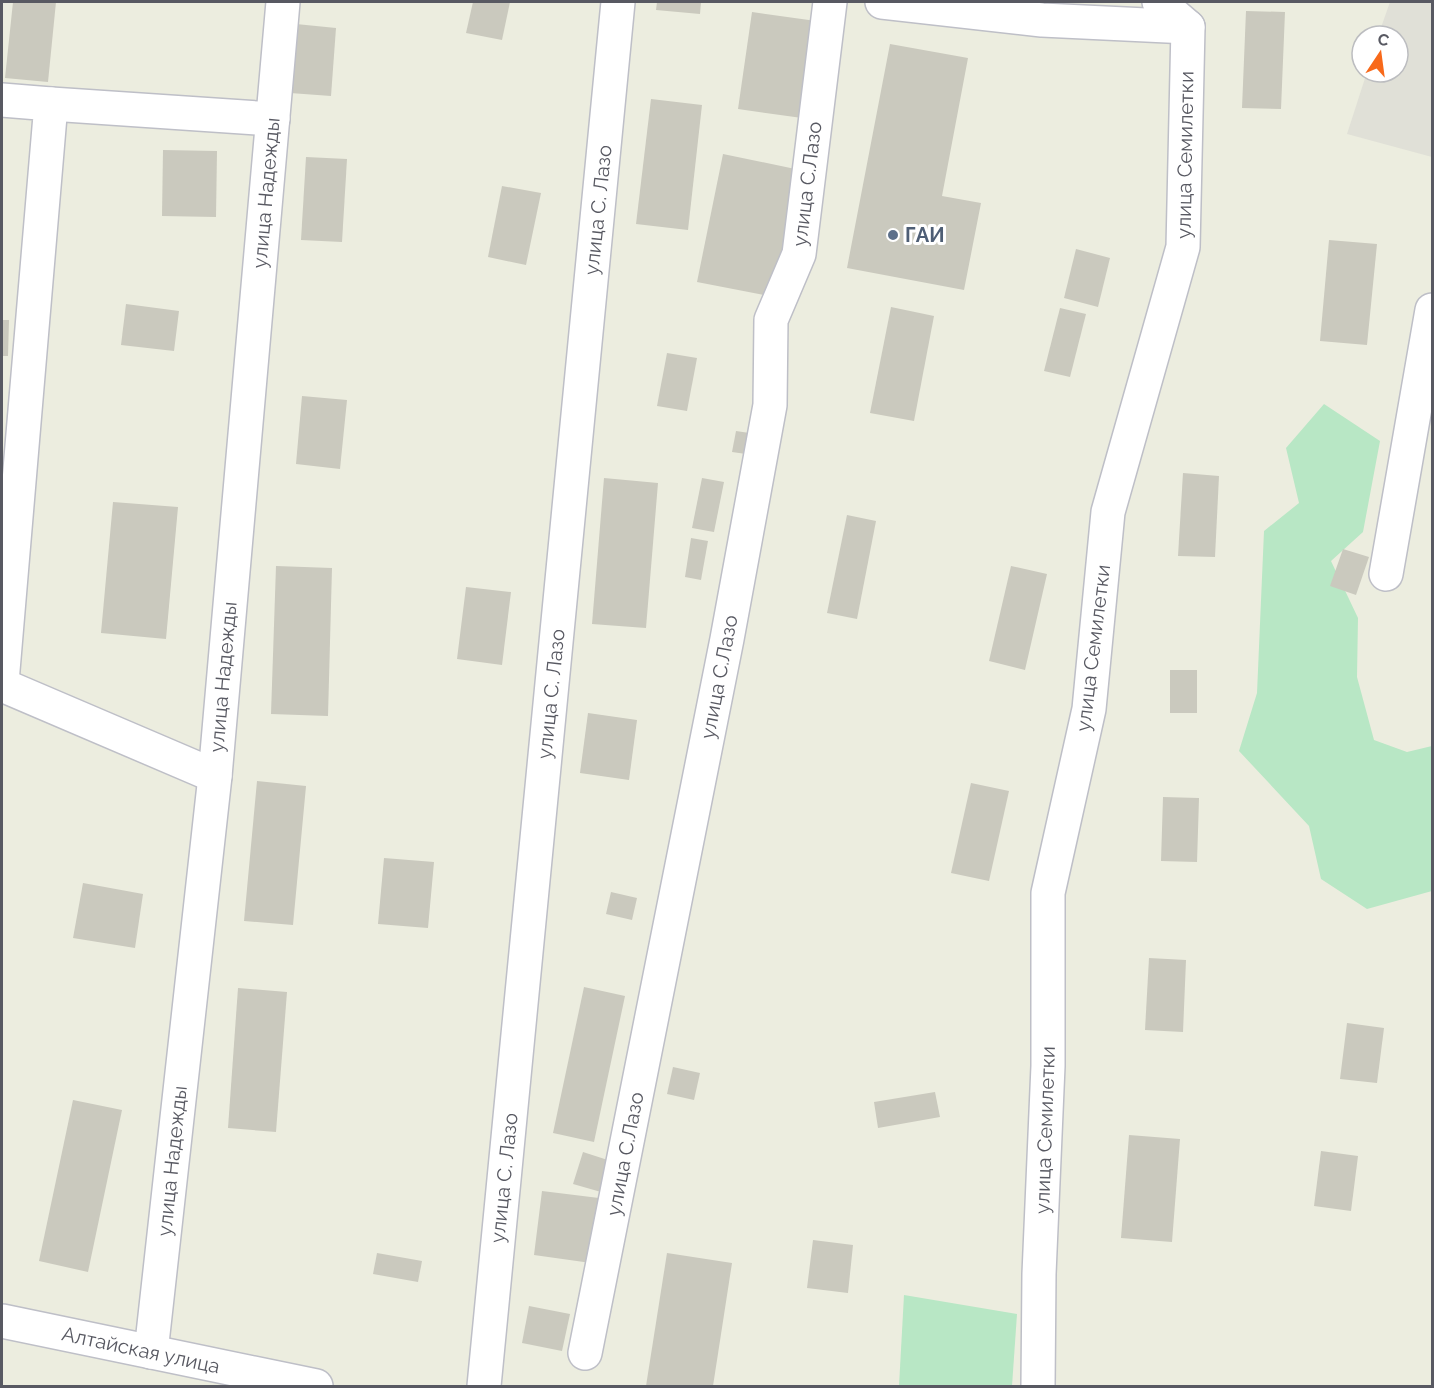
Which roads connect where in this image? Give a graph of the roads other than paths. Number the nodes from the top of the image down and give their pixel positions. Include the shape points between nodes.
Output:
1 (283, 2) edge
2 (618, 2) edge
3 (830, 2) edge
4 (882, 2) edge
5 (1159, 2) edge
6 (1188, 27) junction
7 (2, 100) edge
8 (51, 104) junction
9 (273, 119) junction
10 (1432, 310) edge
11 (1386, 574) dead end
12 (2, 683) edge
13 (215, 776) junction
14 (2, 1321) edge
15 (151, 1352) junction
16 (585, 1353) dead end
17 (316, 1386) edge
18 (484, 1386) edge
19 (1038, 1386) edge

1 - 9 street, улица Надежды
2 - 18 street, улица С. Лазо
3 - 16 street, улица С.Лазо via 799,254 771,320 770,405
4 - 6 street via 1042,20
5 - 6 street
6 - 19 street, улица Семилетки via 1183,247 1108,512 1089,709 1048,893 1048,1066
7 - 8 street
8 - 9 street
8 - 12 street
9 - 13 street, улица Надежды
10 - 11 street
12 - 13 street
13 - 15 street, улица Надежды
14 - 15 street, Алтайская улица
15 - 17 street, Алтайская улица

